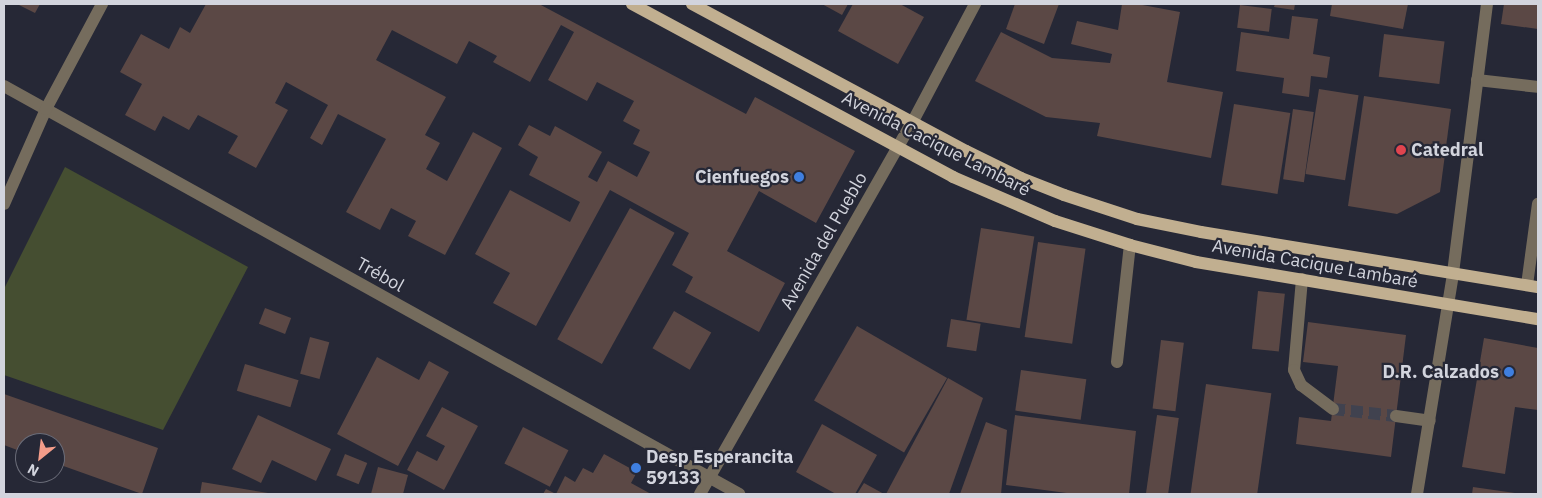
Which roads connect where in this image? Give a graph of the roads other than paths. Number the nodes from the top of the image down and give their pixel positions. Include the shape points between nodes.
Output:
1 (102, 4) edge
2 (632, 4) edge
3 (692, 4) edge
4 (975, 4) edge
5 (1487, 4) edge
6 (1478, 80) junction
7 (4, 86) edge
8 (1538, 87) edge
9 (46, 109) junction
10 (912, 123) junction
11 (898, 147) junction
12 (4, 204) edge
13 (1538, 204) edge
14 (1130, 246) junction
15 (1453, 273) junction
16 (1302, 279) junction
17 (1533, 286) edge
18 (1448, 304) junction
19 (1538, 319) edge
20 (1117, 362) dead end
21 (1333, 409) tunnel mouth
22 (1396, 416) tunnel mouth
23 (1430, 421) junction
24 (708, 478) junction
25 (700, 494) edge
26 (739, 494) edge
27 (1418, 494) edge

1 - 9 street
2 - 11 main road, Avenida Cacique Lambaré
3 - 10 main road, Avenida Cacique Lambaré
4 - 10 street, Avenida del Pueblo
5 - 6 street
6 - 8 street
6 - 15 street
7 - 9 street, Trébol
9 - 12 street
9 - 24 street, Trébol
10 - 11 street, Avenida del Pueblo
10 - 15 main road, Avenida Cacique Lambaré via 1021,178 1137,218 1201,232
11 - 14 main road, Avenida Cacique Lambaré via 1014,205
11 - 24 street, Avenida del Pueblo
13 - 17 street
14 - 16 main road, Avenida Cacique Lambaré via 1196,262
14 - 20 street
15 - 17 main road, Avenida Cacique Lambaré
15 - 18 street
16 - 18 main road, Avenida Cacique Lambaré
16 - 21 street via 1294,370 1301,385
18 - 19 main road, Avenida Cacique Lambaré
18 - 23 street
22 - 23 street
23 - 27 street
24 - 25 street, Avenida del Pueblo
24 - 26 street, Trébol

